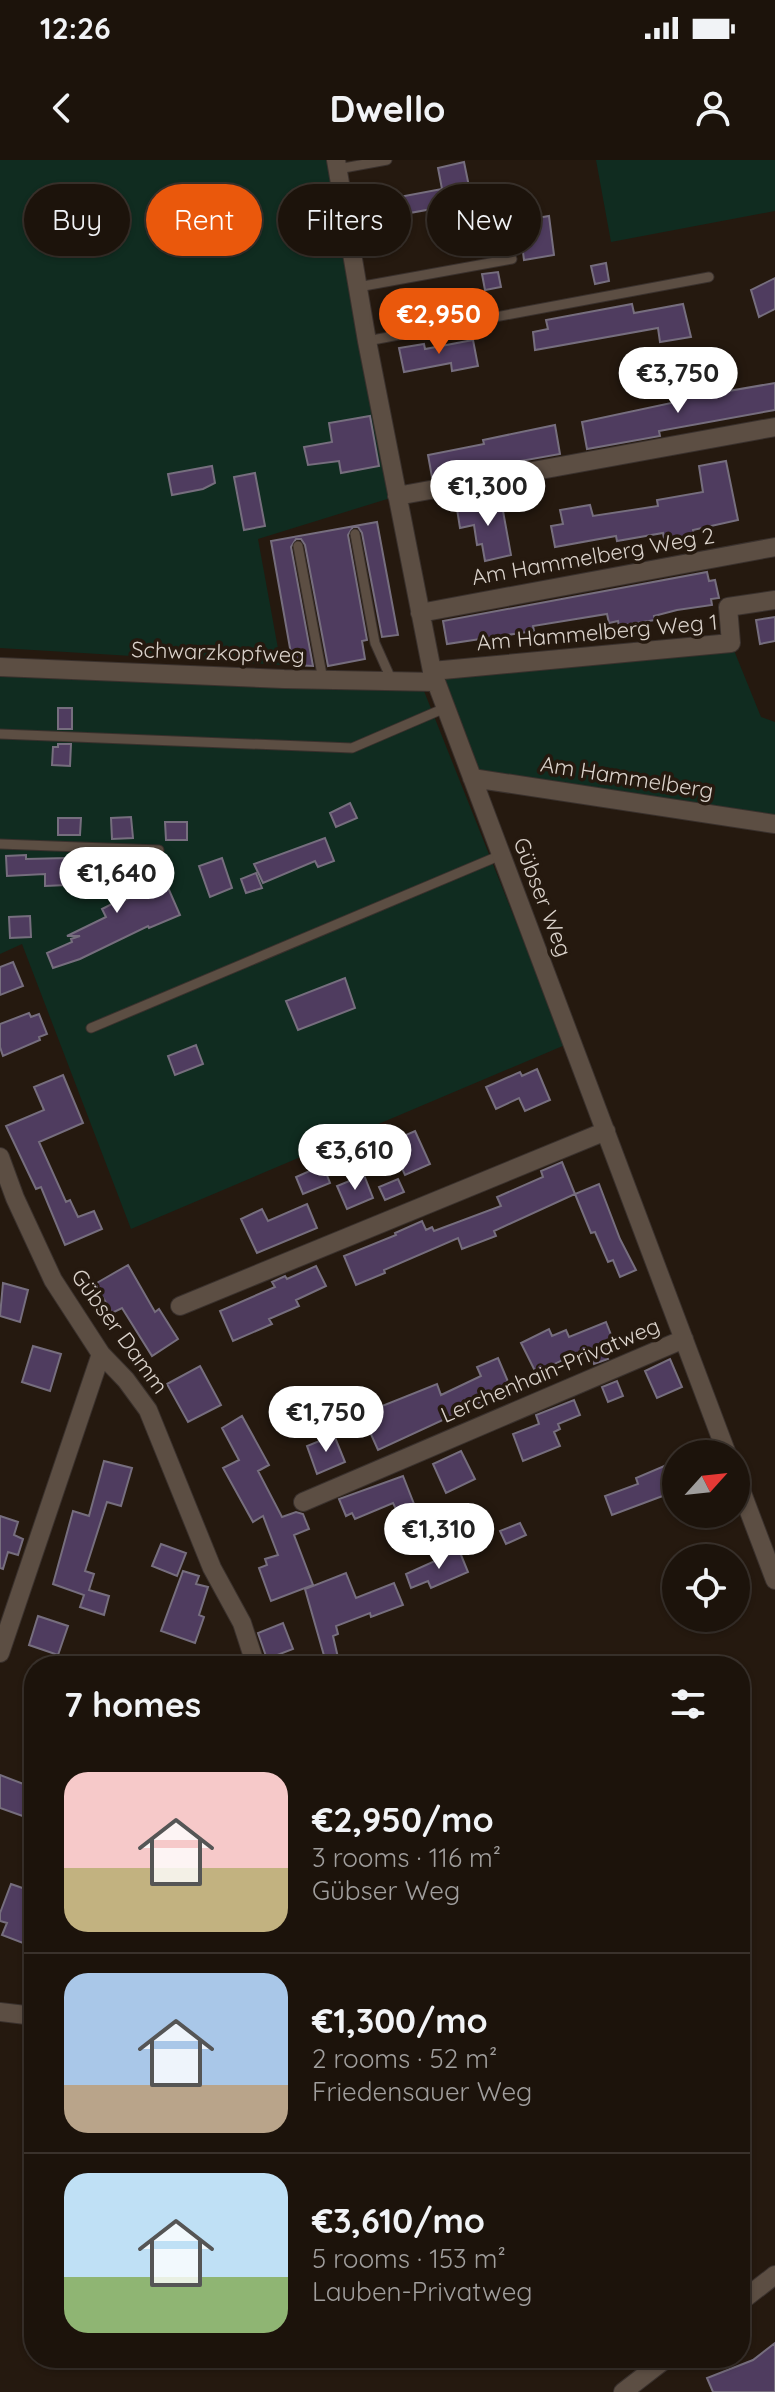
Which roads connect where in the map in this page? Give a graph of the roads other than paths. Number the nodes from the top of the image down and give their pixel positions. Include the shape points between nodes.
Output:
1 (387, 160) edge
2 (337, 165) edge
3 (512, 259) dead end
4 (709, 277) dead end
5 (358, 287) junction
6 (367, 341) junction
7 (775, 427) edge
8 (397, 496) junction
9 (355, 534) dead end
10 (298, 546) dead end
11 (775, 547) edge
12 (775, 600) edge
13 (420, 613) junction
14 (0, 667) edge
15 (433, 676) junction
16 (323, 680) junction
17 (392, 681) junction
18 (445, 708) junction
19 (0, 734) edge
20 (472, 778) junction
21 (775, 824) edge
22 (0, 844) edge
23 (159, 850) dead end
24 (501, 855) junction
25 (91, 1028) dead end
26 (606, 1131) junction
27 (0, 1157) edge
28 (180, 1306) dead end
29 (684, 1339) junction
30 (101, 1354) junction
31 (722, 1440) edge
32 (303, 1502) dead end
33 (750, 1514) edge
34 (775, 1580) edge
35 (0, 1653) edge
36 (253, 1656) edge
37 (0, 2012) edge
38 (24, 2015) edge
39 (775, 2275) edge
40 (750, 2294) edge
41 (654, 2368) edge
42 (623, 2392) edge

1 - 2 lane, Gübser Weg
2 - 5 street, Gübser Weg
3 - 5 lane
4 - 6 lane
5 - 6 street, Gübser Weg
6 - 8 street, Gübser Weg
7 - 8 street
8 - 13 street, Gübser Weg
9 - 17 lane via 375,643
10 - 16 lane
11 - 13 street, Am Hammelberg Weg 2
12 - 15 street, Am Hammelberg Weg 1 via 728,607 731,643
13 - 15 street, Gübser Weg
14 - 16 street, Schwarzkopfweg
15 - 17 street, Schwarzkopfweg
15 - 18 street, Gübser Weg
16 - 17 street, Schwarzkopfweg
18 - 19 lane via 352,748
18 - 20 street, Gübser Weg
20 - 21 street, Am Hammelberg
20 - 24 street, Gübser Weg
22 - 23 lane
24 - 25 lane
24 - 26 street, Gübser Weg
26 - 28 street
26 - 29 street, Gübser Weg
27 - 30 street, Gübser Damm via 53,1280
29 - 31 street, Gübser Weg
29 - 32 street, Lerchenhain-Privatweg
30 - 35 street
30 - 36 street, Gübser Damm via 148,1410
33 - 34 street
37 - 38 street
39 - 40 street
41 - 42 street

